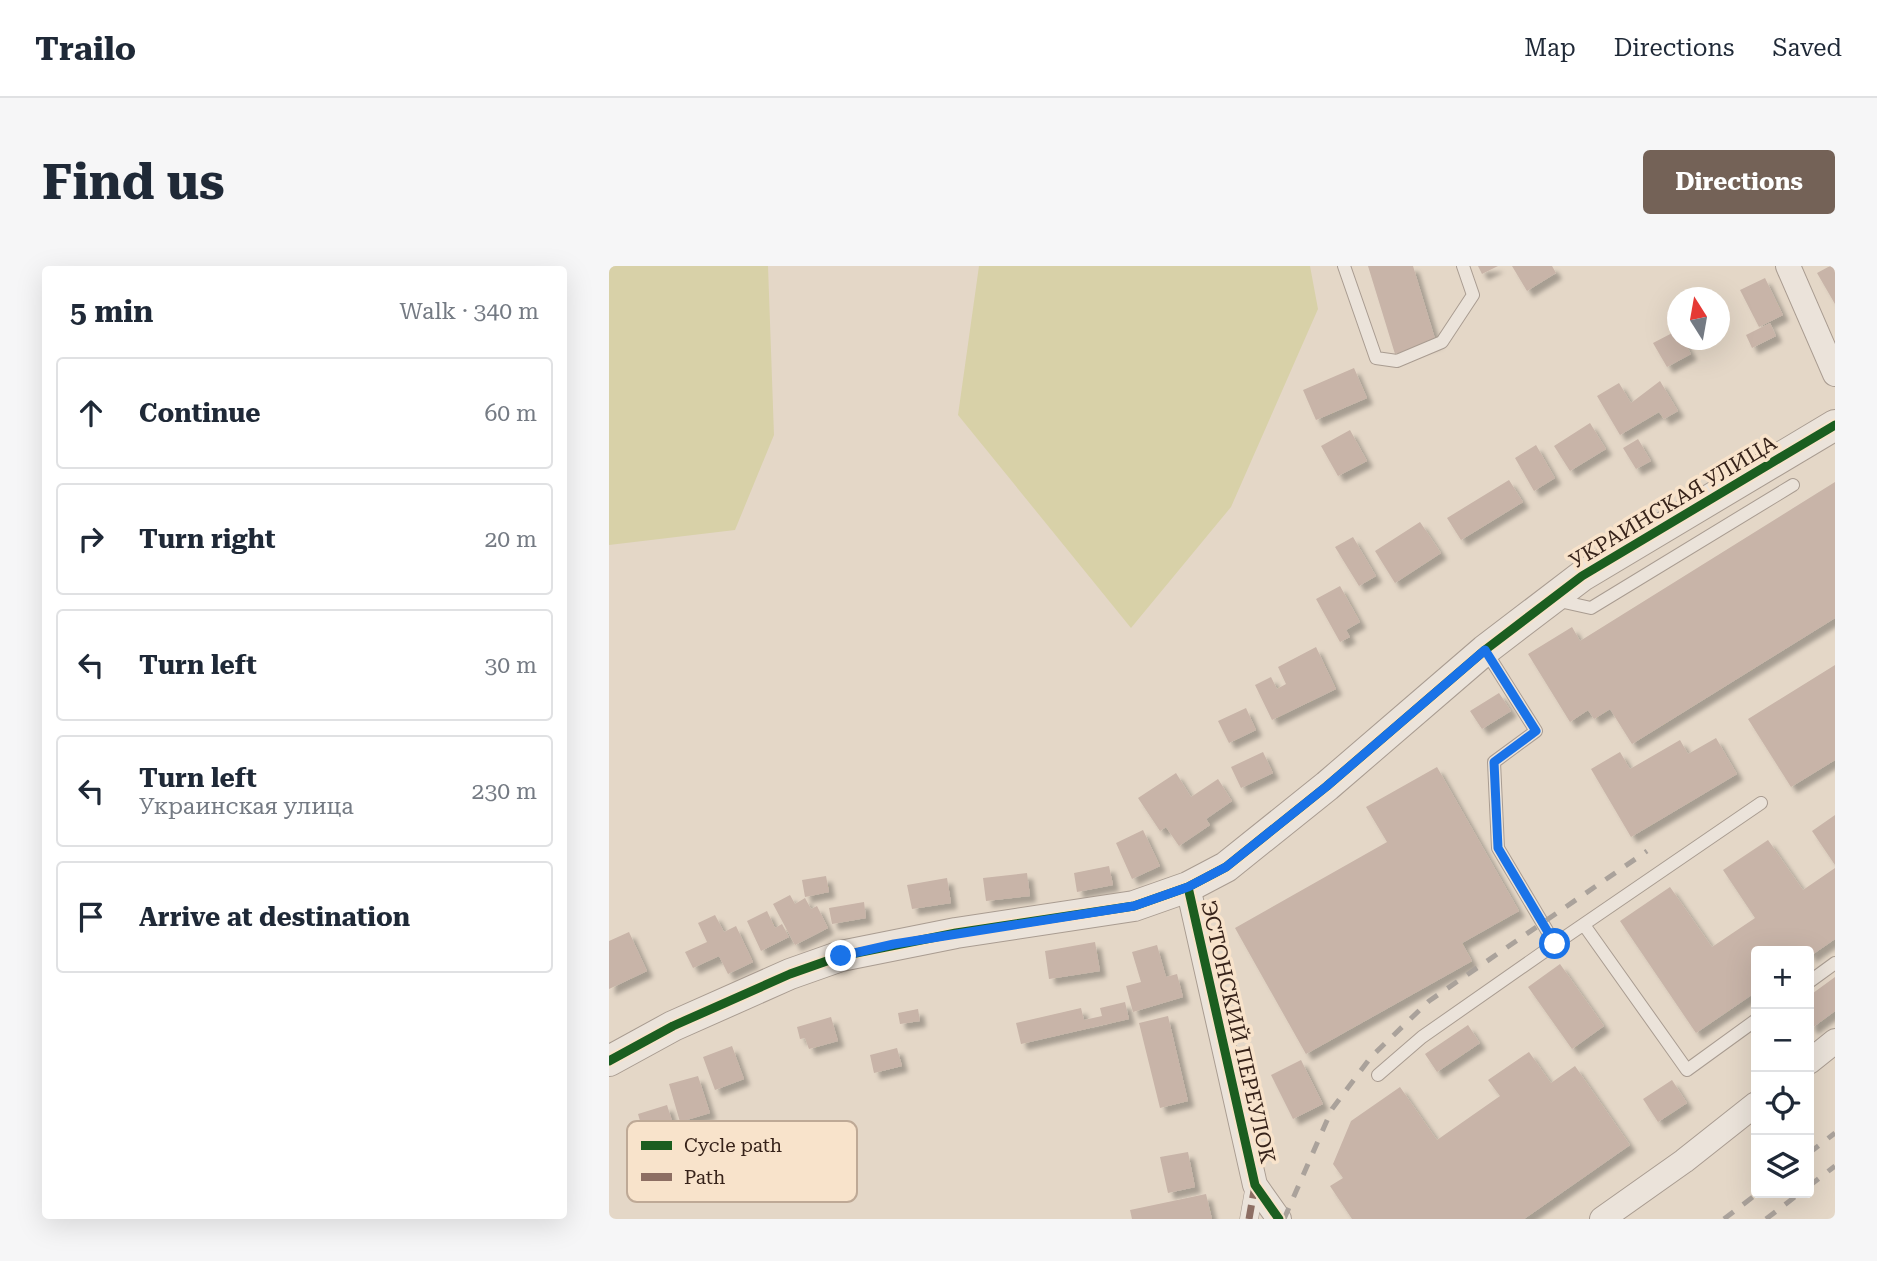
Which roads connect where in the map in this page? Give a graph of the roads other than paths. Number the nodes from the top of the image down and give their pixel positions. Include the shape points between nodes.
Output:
1 (1344, 266) edge
2 (1463, 266) edge
3 (1788, 266) edge
4 (1835, 374) edge
5 (1835, 425) edge
6 (1793, 485) dead end
7 (1552, 599) junction
8 (1485, 650) junction
9 (1761, 803) dead end
10 (1188, 887) junction
11 (1584, 925) junction
12 (1555, 944) junction
13 (1835, 963) edge
14 (1814, 978) edge
15 (1751, 1024) edge
16 (1835, 1041) edge
17 (1814, 1058) edge
18 (609, 1061) edge
19 (1378, 1075) dead end
20 (1751, 1108) edge
21 (1255, 1185) junction
22 (1249, 1219) edge
23 (1279, 1219) edge
24 (1602, 1219) edge

1 - 2 lane via 1376,358 1397,361 1442,342 1473,295
3 - 4 street
5 - 7 street, УКРАИНСКАЯ УЛИЦА via 1582,576
6 - 7 lane via 1591,608
7 - 8 street, УКРАИНСКАЯ УЛИЦА
8 - 10 street, УКРАИНСКАЯ УЛИЦА via 1236,859
8 - 12 lane via 1536,731 1494,762 1498,848
9 - 11 lane
10 - 18 street, УКРАИНСКАЯ УЛИЦА via 1134,906 841,956 685,1021
10 - 21 street, ЭСТОНСКИЙ ПЕРЕУЛОК
11 - 12 lane
11 - 15 lane via 1687,1070
12 - 19 lane via 1422,1037
13 - 14 lane
16 - 17 street
20 - 24 street
21 - 22 street, ЭСТОНСКИЙ ПЕРЕУЛОК
21 - 23 street

